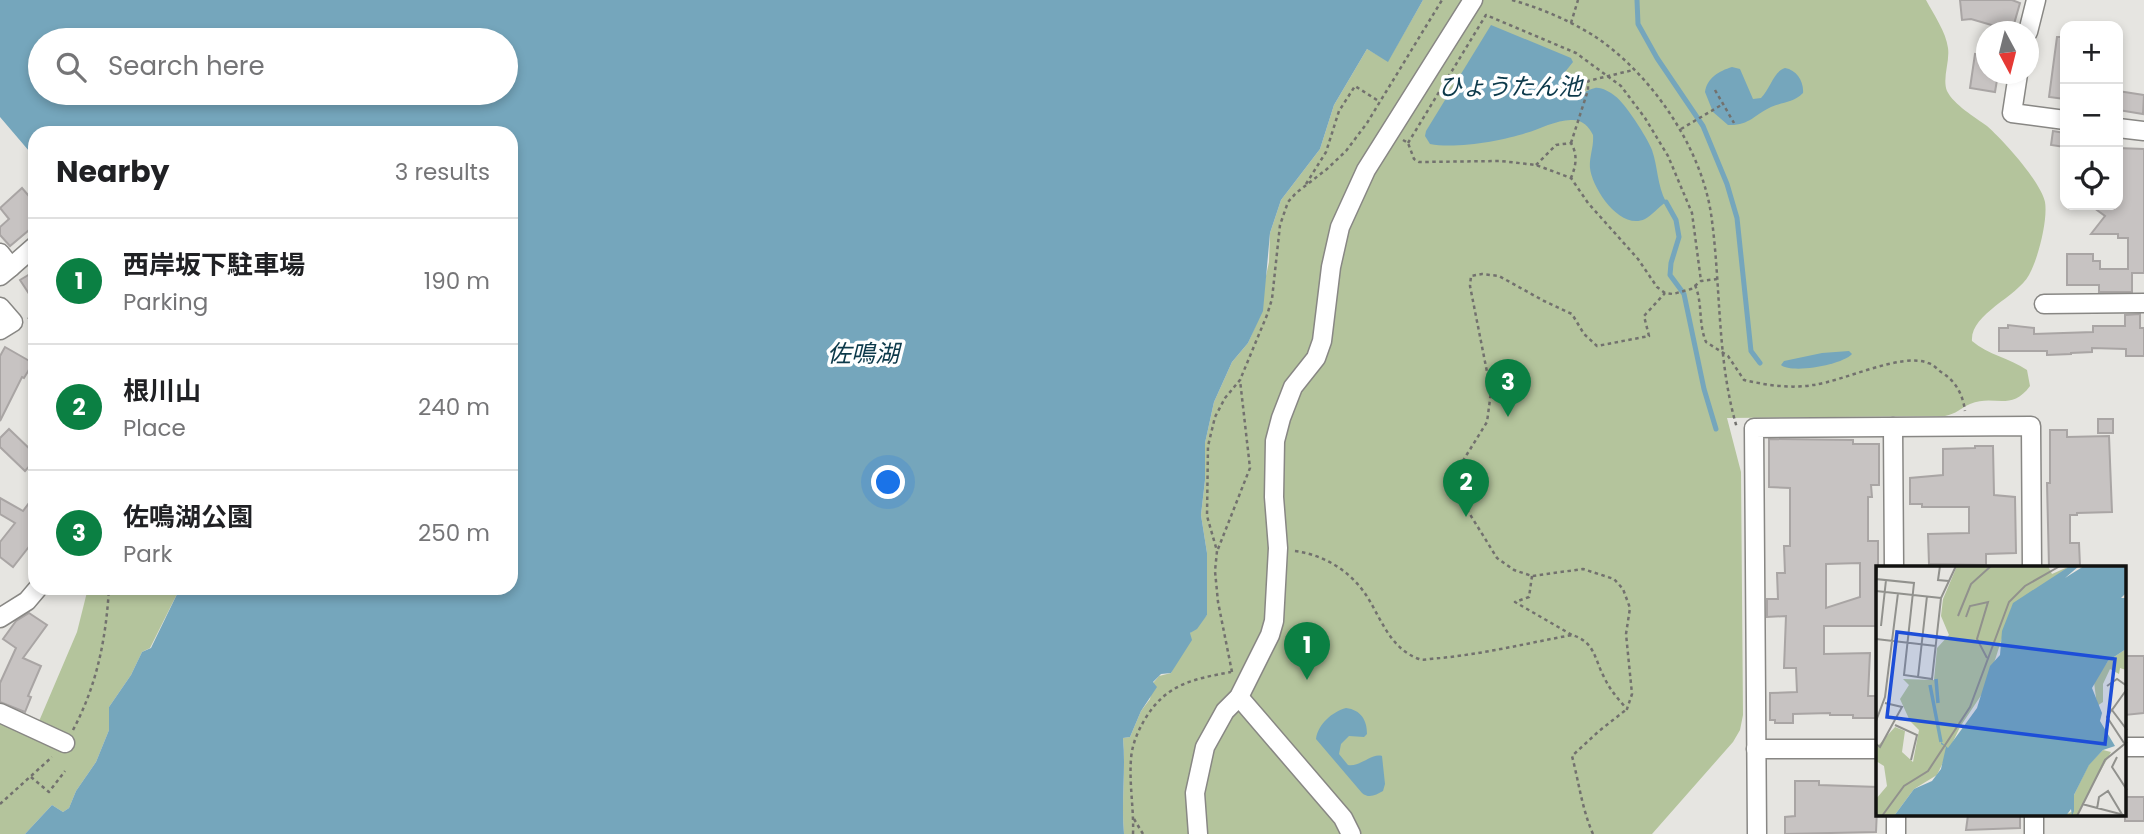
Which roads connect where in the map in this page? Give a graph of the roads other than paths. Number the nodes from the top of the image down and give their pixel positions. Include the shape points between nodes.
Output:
1 (1473, 0) edge
2 (2036, 0) edge
3 (2031, 21) edge
4 (2016, 84) edge
5 (2060, 119) edge
6 (2123, 129) edge
7 (2144, 131) edge
8 (28, 250) edge
9 (4, 265) edge
10 (2144, 303) edge
11 (2044, 304) dead end
12 (0, 307) edge
13 (7, 326) edge
14 (1893, 427) junction
15 (1894, 566) edge
16 (2032, 566) edge
17 (32, 595) edge
18 (0, 618) edge
19 (1239, 684) junction
20 (0, 713) edge
21 (65, 743) road end
22 (2126, 747) edge
23 (2144, 747) edge
24 (1876, 748) edge
25 (1756, 749) junction
26 (1896, 816) edge
27 (2034, 816) edge
28 (1198, 834) edge
29 (1351, 834) edge
30 (1757, 834) edge
31 (1896, 834) edge
32 (2034, 834) edge

1 - 19 street via 1366,170 1340,227 1322,341 1316,358 1293,387 1275,441 1273,497 1278,548 1274,621
2 - 3 street
4 - 5 street via 2012,113
6 - 7 street
8 - 9 street
10 - 11 street
12 - 13 street
14 - 15 street
14 - 16 street via 2031,426
14 - 25 street via 1754,428
17 - 18 street
19 - 28 street via 1205,747 1195,793
19 - 29 street
20 - 21 street
22 - 23 street
24 - 25 street
25 - 30 street
26 - 31 street
27 - 32 street

